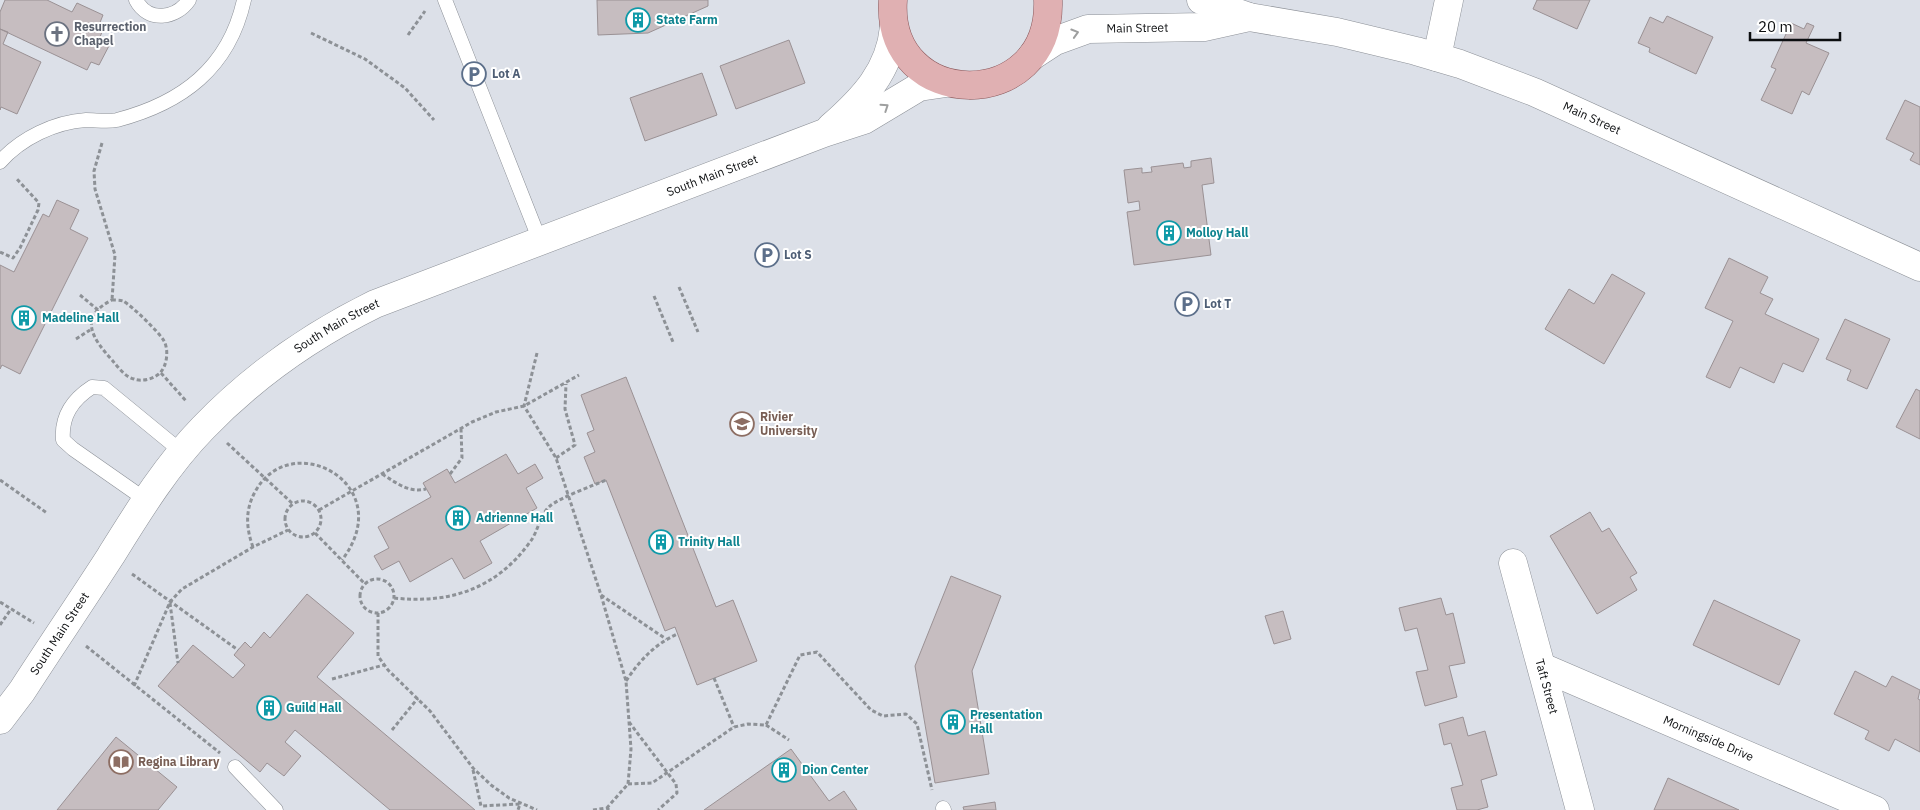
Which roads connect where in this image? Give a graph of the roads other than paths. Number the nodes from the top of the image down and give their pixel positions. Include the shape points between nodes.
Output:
1 (136, 0) edge
2 (189, 0) edge
3 (244, 0) edge
4 (445, 0) edge
5 (1048, 0) edge
6 (1201, 0) edge
7 (1450, 0) edge
8 (892, 9) edge
9 (1249, 17) junction
10 (1032, 56) junction
11 (1437, 57) junction
12 (946, 83) junction
13 (824, 133) junction
14 (2, 160) edge
15 (540, 241) junction
16 (1920, 267) edge
17 (182, 452) junction
18 (146, 500) junction
19 (1513, 563) dead end
20 (1542, 667) junction
21 (0, 720) edge
22 (235, 767) road end
23 (276, 810) edge
24 (1580, 810) edge
25 (1875, 810) edge

1 - 2 lane via 145,11 164,16 174,14
3 - 14 lane via 239,22 227,48 188,88 162,104 115,120 85,120 57,126 10,150
4 - 15 lane
5 - 10 main road via 1044,36
6 - 9 street, Main Street
7 - 11 street
8 - 12 main road via 898,38 909,57 925,73
8 - 13 street, South Main Street via 889,56 876,81
10 -> 9 street, Main Street via 1060,38 1088,29 1196,27
9 - 11 street, Main Street via 1356,36
10 - 12 main road via 1016,72 996,82 974,87
11 - 16 street, Main Street via 1534,92
13 -> 12 street, South Main Street via 864,120 919,87
13 - 15 street, South Main Street
15 - 17 street, South Main Street via 375,304 313,337 256,379 203,427
17 - 18 street, South Main Street
17 - 18 lane via 104,388 92,387 80,395 69,409 62,426 63,440
18 - 21 street, South Main Street
19 - 20 street, Taft Street
20 - 24 street, Taft Street
20 - 25 street, Morningside Drive
22 - 23 lane

